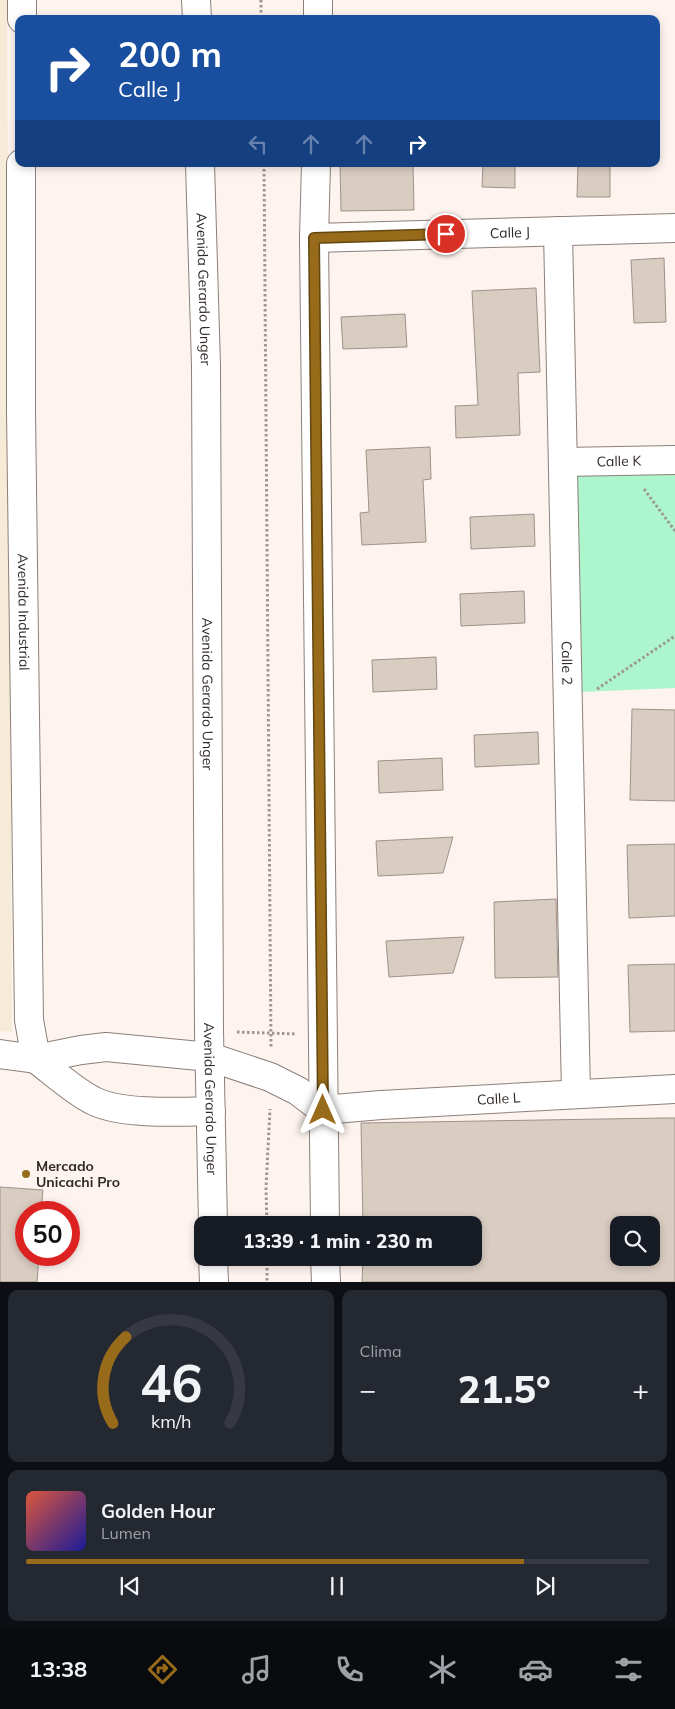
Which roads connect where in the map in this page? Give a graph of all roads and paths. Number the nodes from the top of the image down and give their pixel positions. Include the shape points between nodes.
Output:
1 (22, 0) edge
2 (196, 0) edge
3 (261, 0) edge
4 (318, 0) edge
5 (22, 15) edge
6 (197, 15) edge
7 (261, 15) edge
8 (318, 15) edge
9 (21, 167) edge
10 (200, 167) edge
11 (264, 167) edge
12 (316, 167) edge
13 (675, 228) edge
14 (558, 232) junction
15 (314, 238) junction
16 (10, 412) edge
17 (675, 460) edge
18 (624, 461) junction
19 (563, 462) junction
20 (675, 531) edge
21 (675, 636) edge
22 (568, 709) junction
23 (271, 1034) junction
24 (323, 1035) junction
25 (202, 1048) junction
26 (0, 1054) edge
27 (36, 1059) junction
28 (270, 1077) junction
29 (675, 1089) edge
30 (576, 1094) junction
31 (323, 1110) junction
32 (211, 1111) junction
33 (212, 1216) edge
34 (267, 1216) edge
35 (325, 1216) edge
36 (213, 1266) edge
37 (267, 1266) edge
38 (325, 1266) edge
39 (214, 1282) edge
40 (268, 1282) edge
41 (326, 1282) edge

1 - 5 main road
2 - 6 main road
3 - 7 path
4 - 8 main road
9 - 16 main road, Avenida Industrial
10 - 25 main road, Avenida Gerardo Unger via 206,376
11 - 23 path
12 - 15 main road
13 - 14 main road, Calle J
14 - 15 main road, Calle J
14 - 19 main road, Calle 2
15 - 24 main road
16 - 27 main road, Avenida Industrial via 29,1010
17 - 18 main road, Calle K
18 - 19 main road, Calle K
18 - 20 path
19 - 22 main road, Calle 2
21 - 22 path
22 - 30 main road, Calle 2
23 - 24 path
23 - 25 path
23 - 28 path
24 - 31 main road
25 - 27 main road via 106,1047
25 - 28 main road
25 - 32 main road, Avenida Gerardo Unger
26 - 27 main road
27 - 32 main road via 92,1101 112,1107 172,1112
28 - 31 main road via 298,1091
28 - 34 path
29 - 30 main road, Calle L
30 - 31 main road, Calle L
31 - 35 main road
32 - 33 main road, Avenida Gerardo Unger
36 - 39 main road
37 - 40 path
38 - 41 main road

